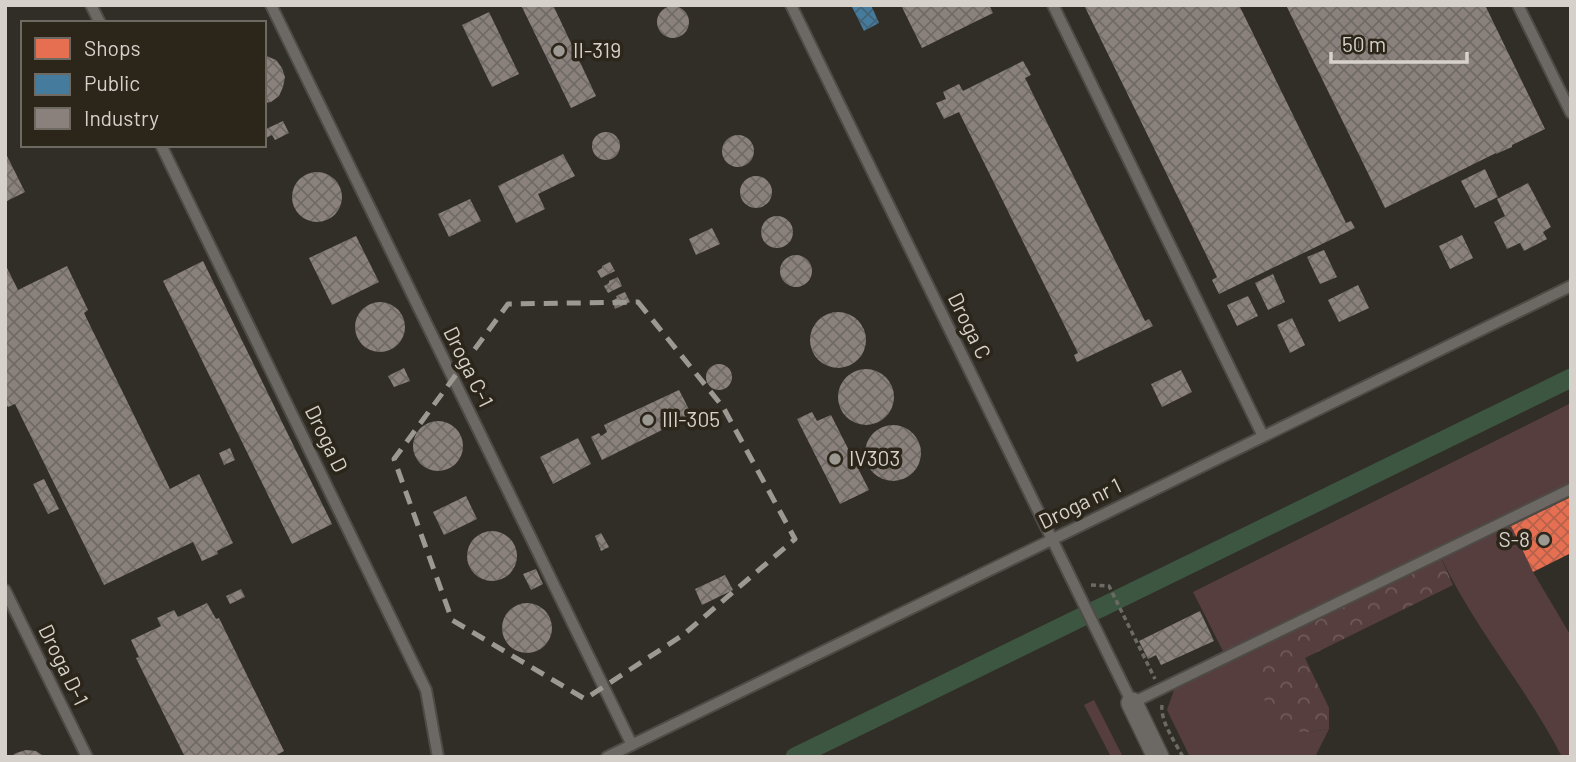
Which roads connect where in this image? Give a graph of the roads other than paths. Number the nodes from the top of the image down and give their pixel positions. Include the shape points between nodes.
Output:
1 (91, 5) edge
2 (271, 5) edge
3 (791, 5) edge
4 (1053, 5) edge
5 (1518, 5) edge
6 (99, 21) edge
7 (1571, 113) edge
8 (162, 147) edge
9 (1571, 286) edge
10 (1263, 436) junction
11 (1571, 489) edge
12 (1052, 540) junction
13 (5, 590) edge
14 (1132, 704) junction
15 (632, 745) junction
16 (87, 757) edge
17 (438, 757) edge
18 (607, 757) edge
19 (1158, 757) edge

1 - 6 lane
2 - 15 lane, Droga C-1
3 - 12 lane, Droga C
4 - 10 lane
5 - 7 lane
8 - 17 lane, Droga D via 426,690
9 - 10 lane, Droga nr 1
10 - 12 lane, Droga nr 1
11 - 14 lane
12 - 14 lane, Droga C
12 - 15 lane, Droga nr 1
13 - 16 lane, Droga D-1
14 - 19 street
15 - 18 lane, Droga nr 1

